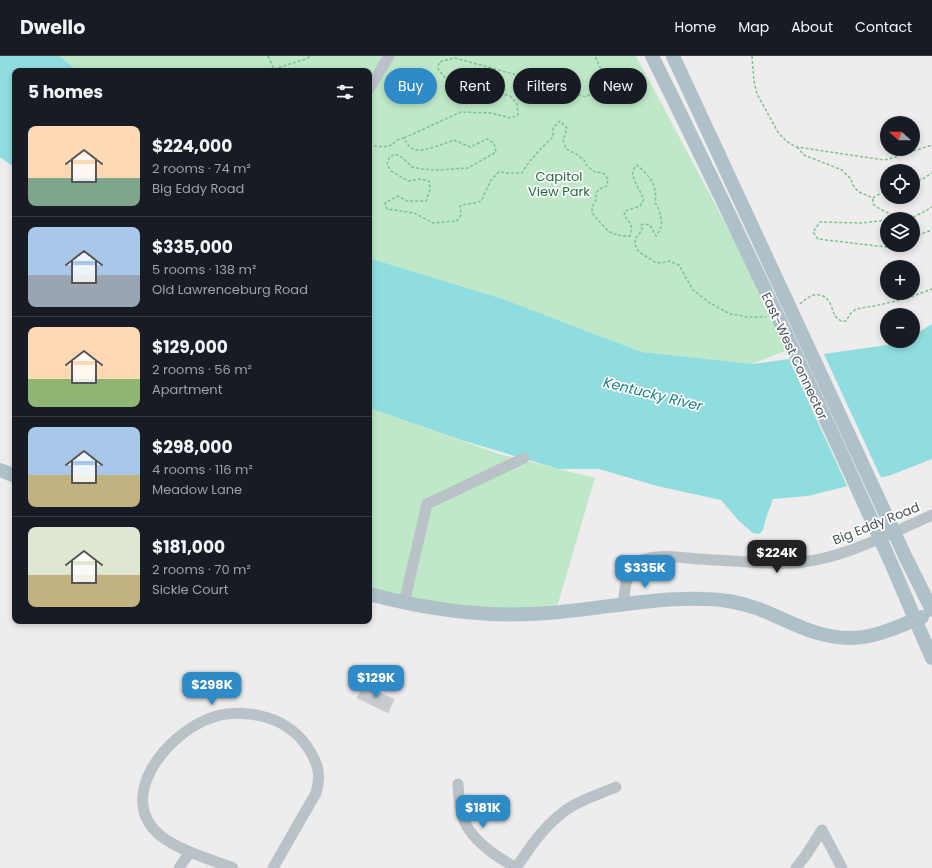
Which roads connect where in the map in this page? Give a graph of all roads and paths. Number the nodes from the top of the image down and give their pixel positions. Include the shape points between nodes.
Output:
1 (268, 56) edge
2 (311, 56) edge
3 (389, 56) edge
4 (595, 56) edge
5 (652, 56) edge
6 (673, 56) edge
7 (752, 56) edge
8 (273, 68) edge
9 (280, 68) edge
10 (372, 84) edge
11 (404, 138) junction
12 (372, 145) edge
13 (932, 145) edge
14 (797, 147) junction
15 (932, 173) edge
16 (920, 180) edge
17 (880, 194) edge
18 (873, 198) junction
19 (932, 207) edge
20 (888, 212) edge
21 (920, 214) edge
22 (880, 221) edge
23 (932, 230) edge
24 (920, 234) edge
25 (880, 246) edge
26 (932, 289) edge
27 (796, 307) dead end
28 (768, 317) dead end
29 (524, 458) dead end
30 (0, 470) edge
31 (12, 475) edge
32 (932, 515) edge
33 (372, 595) edge
34 (404, 603) junction
35 (623, 605) junction
36 (932, 612) edge
37 (915, 620) junction
38 (932, 658) edge
39 (458, 784) dead end
40 (616, 787) dead end
41 (190, 852) junction
42 (179, 868) edge
43 (233, 868) edge
44 (273, 868) edge
45 (516, 868) edge
46 (796, 868) edge
47 (842, 868) edge

1 - 8 path
2 - 9 path
3 - 10 street
4 - 11 path via 604,76 596,91 586,97 568,91 556,82 528,78 455,58 439,62 438,69 447,80 510,96 517,104 518,115 511,118 490,113 461,112
5 - 37 main road, East-West Connector via 757,272
6 - 36 main road, East-West Connector
7 - 14 path via 757,94 778,132
11 - 12 path via 396,140 392,145
11 - 28 path via 409,147 415,150 436,147 454,140 470,147 487,139 494,144 496,152 468,168 422,169 412,167 395,154 389,158 387,164 391,171 408,181 429,181 430,190 426,201 407,201 398,196 385,203 387,209 414,213 434,223 458,221 461,215 460,206 481,201 491,180 499,172 522,173 540,149 553,137 553,128 560,121 567,128 563,140 566,148 584,160 594,172 603,173 608,179 607,186 596,193 592,207 592,213 608,231 630,236 632,229 629,220 624,216 626,211 640,206 644,199 633,177 632,172 637,165 653,183 655,203 662,222 656,236 650,225 641,225 642,230 635,239 639,252 655,262 669,261 679,266 693,290 730,314
13 - 14 path via 884,160
14 - 18 path via 804,155 842,170 859,192
15 - 16 path
17 - 18 path
18 - 20 path via 873,204
19 - 21 path
22 - 25 path via 820,222 813,232 818,239
23 - 24 path
26 - 27 path via 908,298 856,309 846,321 840,321 835,317 829,302 817,294
29 - 34 street via 428,504
30 - 31 main road
32 - 35 street, Big Eddy Road via 847,552 810,561 781,563 646,558 630,570
33 - 34 main road
34 - 35 main road via 498,615 550,613
35 - 37 main road via 694,599 740,603 804,629 851,638 881,632
36 - 37 main road
37 - 38 main road, East-West Connector
39 - 45 street via 459,804 469,831
40 - 45 street via 574,805 554,819
41 - 42 street
41 - 43 street
41 - 44 street via 161,836 147,819 142,797 148,774 164,752 196,724 232,713 256,714 284,724 299,736 314,758 319,775 316,793
46 - 47 street via 822,830

